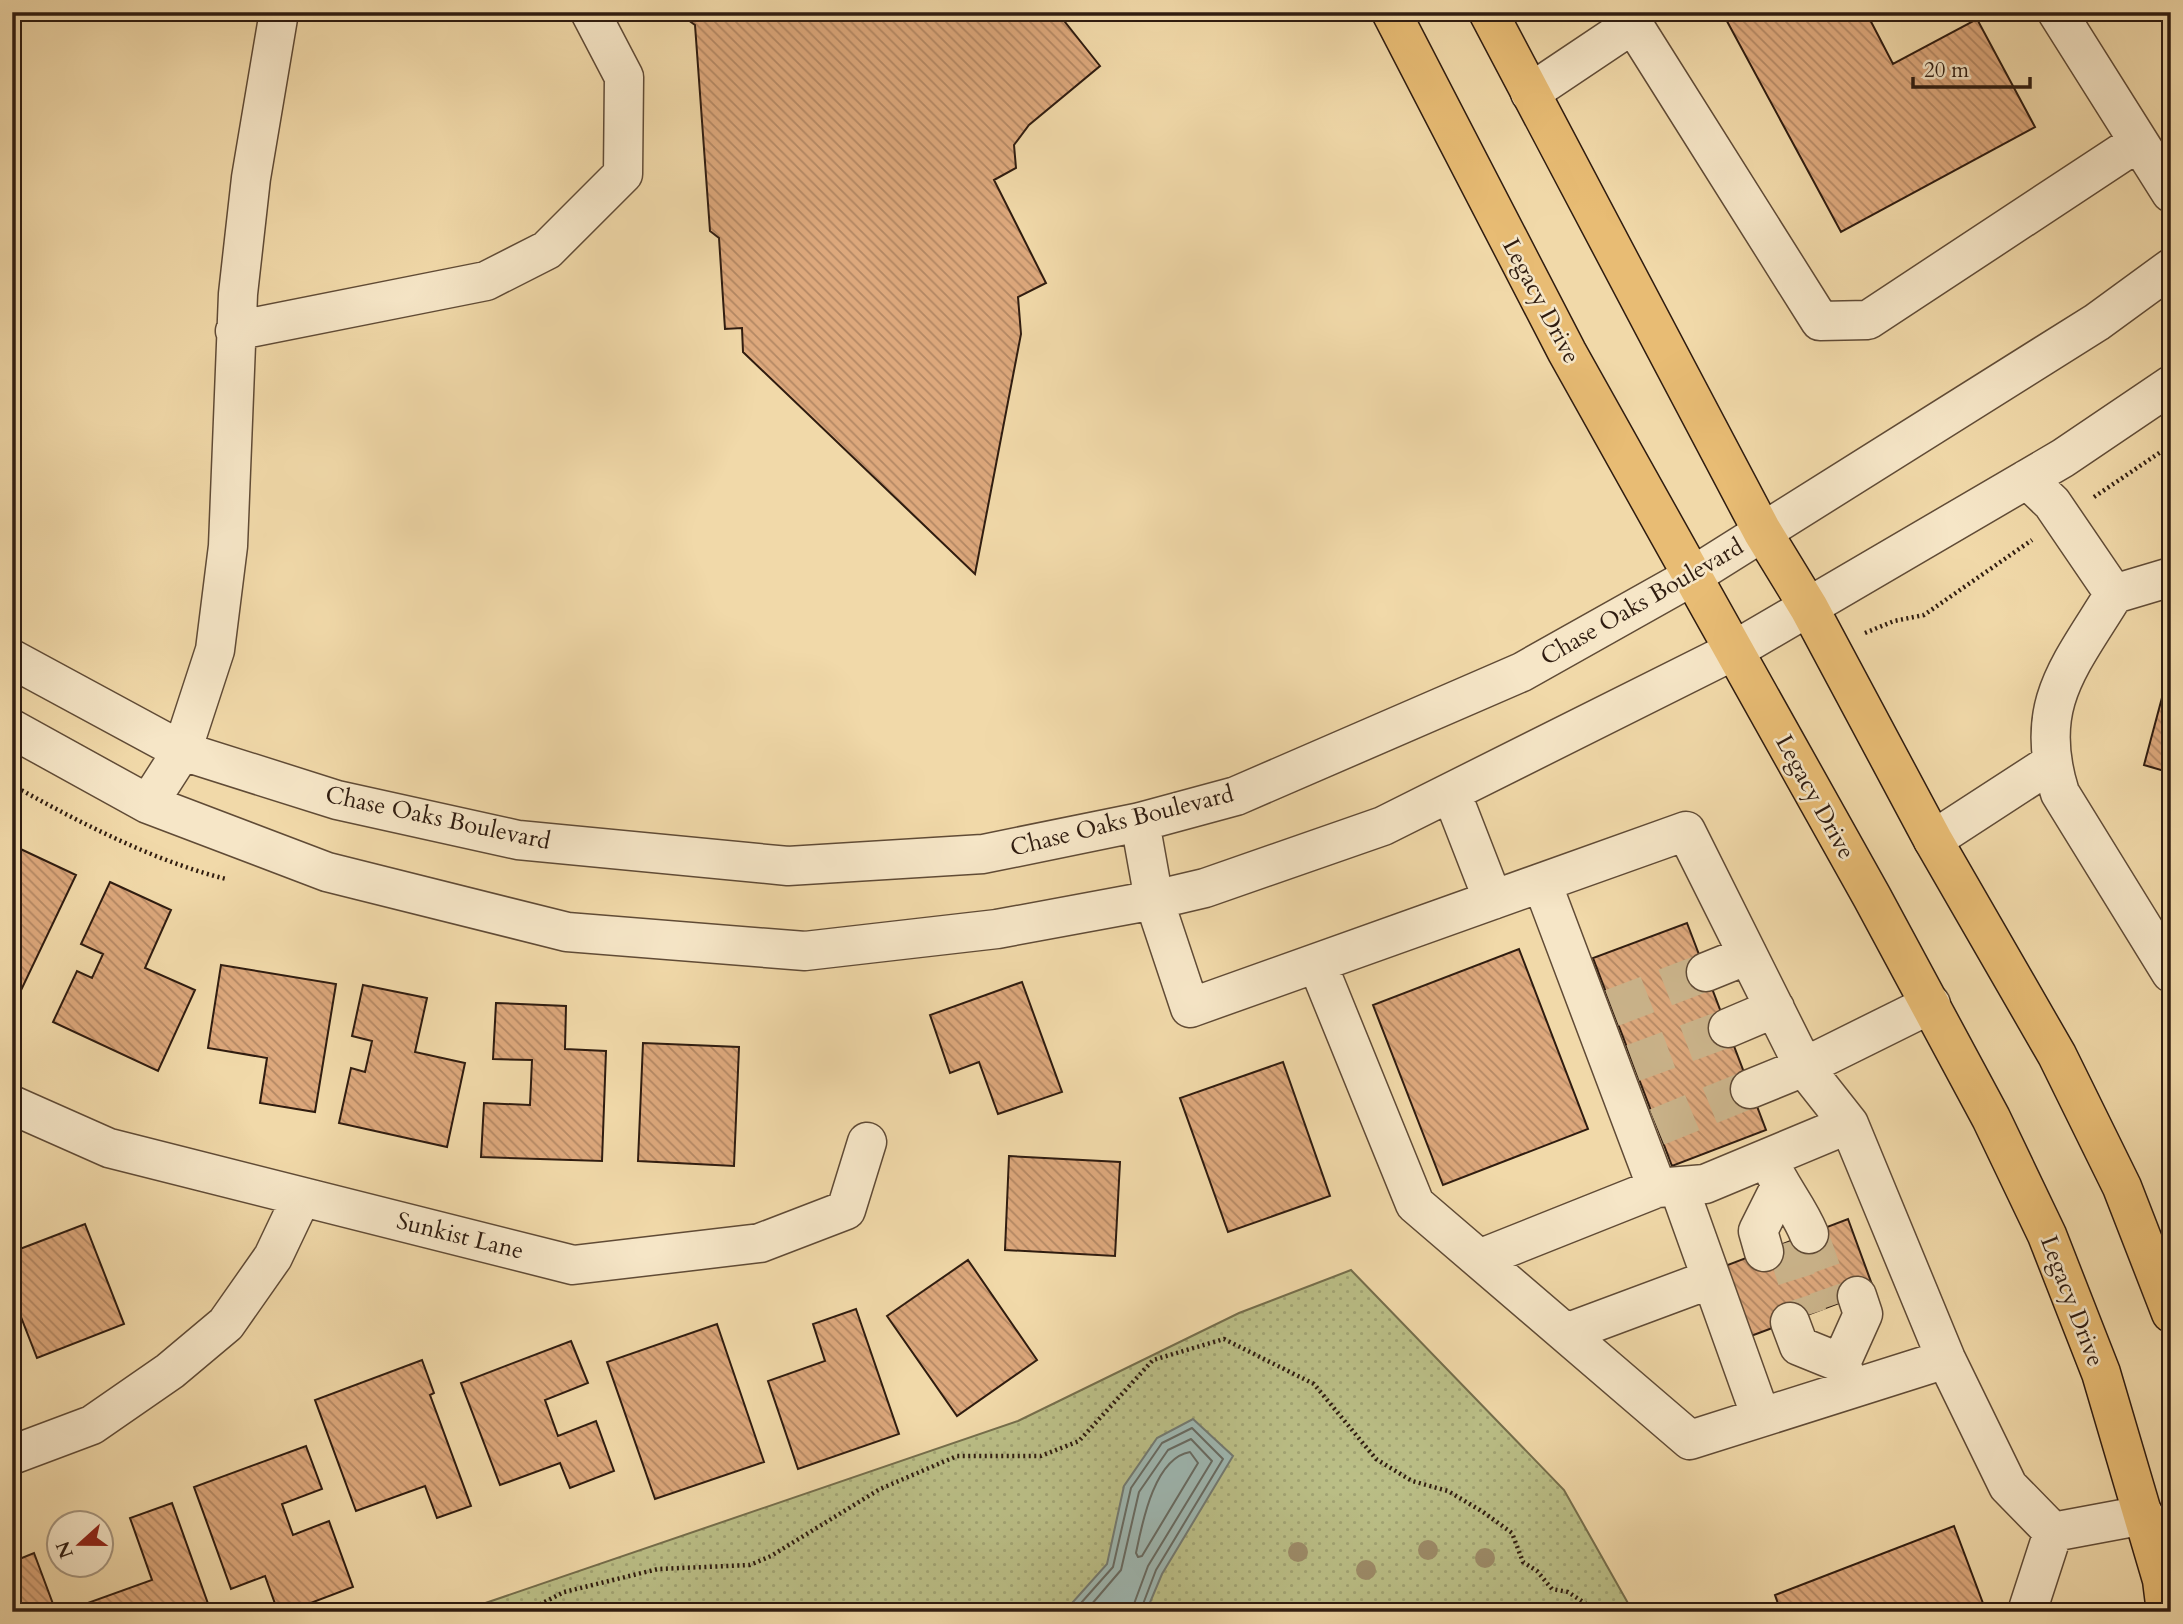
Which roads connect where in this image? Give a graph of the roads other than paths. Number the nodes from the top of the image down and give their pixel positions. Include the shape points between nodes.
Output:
1 (279, 12) edge
2 (590, 12) edge
3 (1391, 12) edge
4 (1488, 12) edge
5 (2057, 12) edge
6 (1630, 18) edge
7 (1530, 93) junction
8 (2138, 142) junction
9 (2171, 193) edge
10 (2171, 268) edge
11 (235, 331) junction
12 (2171, 385) edge
13 (2027, 479) junction
14 (1762, 531) junction
15 (1691, 577) junction
16 (2171, 577) edge
17 (2114, 594) junction
18 (1809, 608) junction
19 (1733, 651) junction
20 (12, 659) edge
21 (12, 729) edge
22 (182, 751) junction
23 (2050, 764) junction
24 (1451, 792) junction
25 (148, 804) junction
26 (1140, 822) junction
27 (1933, 840) junction
28 (1542, 883) junction
29 (1154, 900) junction
30 (1493, 900) junction
31 (1748, 955) junction
32 (1317, 964) junction
33 (1706, 972) tunnel mouth
34 (2171, 973) edge
35 (1931, 1004) junction
36 (1775, 1008) junction
37 (1728, 1028) tunnel mouth
38 (1804, 1067) junction
39 (1751, 1089) tunnel mouth
40 (12, 1105) edge
41 (1849, 1124) junction
42 (867, 1142) dead end
43 (1774, 1173) junction
44 (1668, 1188) junction
45 (300, 1198) junction
46 (1479, 1259) junction
47 (1711, 1279) junction
48 (2171, 1313) edge
49 (1566, 1333) junction
50 (1946, 1359) junction
51 (1845, 1376) junction
52 (1761, 1418) junction
53 (12, 1455) edge
54 (2157, 1513) edge
55 (2053, 1532) junction
56 (2026, 1612) edge
57 (2166, 1612) edge

1 - 11 street via 251,178
2 - 11 street via 624,77 623,174 547,250 486,281
3 - 15 main road, Legacy Drive via 1567,352
4 - 7 main road
5 - 8 street
6 - 7 street
6 - 8 street via 1820,321 1868,320
7 - 14 main road
8 - 9 street
10 - 14 street, Chase Oaks Boulevard via 2097,322
11 - 22 street via 225,590 215,650
12 - 13 street
13 - 17 street via 2052,503
13 - 18 street
14 - 15 street, Chase Oaks Boulevard
14 - 18 main road
15 - 19 main road, Legacy Drive
15 - 26 street, Chase Oaks Boulevard via 1522,672 1352,748 1236,796
16 - 17 street
17 - 23 street via 2056,689 2049,730
18 - 19 street
18 - 27 main road
19 - 24 street
19 - 35 main road, Legacy Drive
20 - 22 street, Chase Oaks Boulevard
21 - 25 street
22 - 25 street
22 - 26 street, Chase Oaks Boulevard via 337,800 519,840 788,866 983,855
23 - 27 street
23 - 34 street via 2060,793
24 - 29 street via 1383,826 1205,888
24 - 30 street
25 - 29 street via 327,872 567,932 805,951 997,929
26 - 29 street
27 - 48 main road via 2057,1055 2122,1187
28 - 30 street
28 - 31 street via 1686,831
28 - 44 street via 1602,1012
29 - 32 street via 1190,1009
30 - 32 street
31 - 33 street
31 - 36 street
32 - 46 street via 1415,1204
35 - 38 street
35 - 54 main road, Legacy Drive via 2047,1235
36 - 37 street
36 - 38 street
38 - 39 street
38 - 41 street
40 - 45 street, Sunkist Lane via 109,1148
41 - 43 street
41 - 50 street
42 - 45 street, Sunkist Lane via 846,1210 760,1243 573,1265
43 - 43 street via 1758,1231 1797,1239 1823,1208
43 - 44 street
44 - 46 street
44 - 47 street
45 - 53 street via 273,1257 226,1324 170,1371 92,1425
46 - 49 street
47 - 49 street
47 - 52 street
49 - 52 street via 1690,1440
50 - 51 street
50 - 55 street via 2008,1486
51 - 51 street via 1799,1346 1822,1309 1863,1314
51 - 52 street
54 - 55 street
54 - 57 main road, Legacy Drive
55 - 56 street

